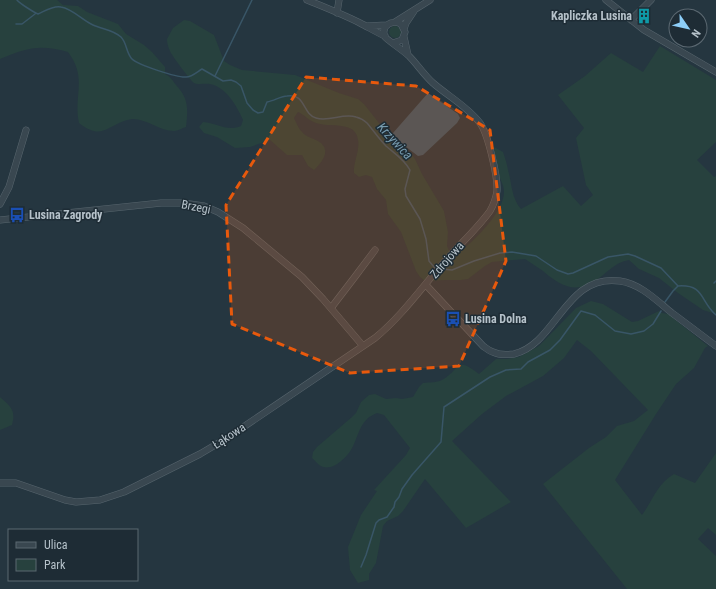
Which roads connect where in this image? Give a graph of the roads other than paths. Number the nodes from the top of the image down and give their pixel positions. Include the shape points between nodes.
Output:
1 (307, 0) edge
2 (339, 0) edge
3 (430, 0) edge
4 (606, 0) edge
5 (651, 0) edge
6 (414, 11) junction
7 (337, 13) junction
8 (630, 20) junction
9 (395, 22) junction
10 (387, 25) junction
11 (367, 26) junction
12 (404, 29) junction
13 (385, 36) junction
14 (404, 38) junction
15 (393, 43) junction
16 (408, 55) junction
17 (716, 72) edge
18 (26, 130) dead end
19 (0, 204) edge
20 (0, 220) edge
21 (375, 250) dead end
22 (426, 285) junction
23 (331, 308) junction
24 (363, 346) junction
25 (716, 346) edge
26 (0, 483) edge

1 - 7 street
2 - 7 street
3 - 6 street
4 - 8 street
5 - 8 street
6 - 9 street
6 - 12 street
7 - 11 street
8 - 17 street
9 - 10 street
9 - 12 street via 401,24
10 - 11 street
10 - 13 street
11 - 13 street
12 - 14 street
13 - 15 street
14 - 15 street
14 - 16 street, Zdrojowa
15 - 16 street, Zdrojowa
16 - 22 street, Zdrojowa via 424,75 479,122 486,136 496,178 495,202 490,211
18 - 19 street
20 - 23 street, Brzegi via 161,204 183,203 204,206 243,228 302,277
21 - 23 street
22 - 24 street, Łąkowa via 388,326
22 - 25 street, Zdrojowa via 483,346 493,353 507,355 531,346 579,293 592,285 620,281 634,285 647,293
23 - 24 street, Brzegi
24 - 26 street, Łąkowa via 209,449 112,497 76,502 16,483

